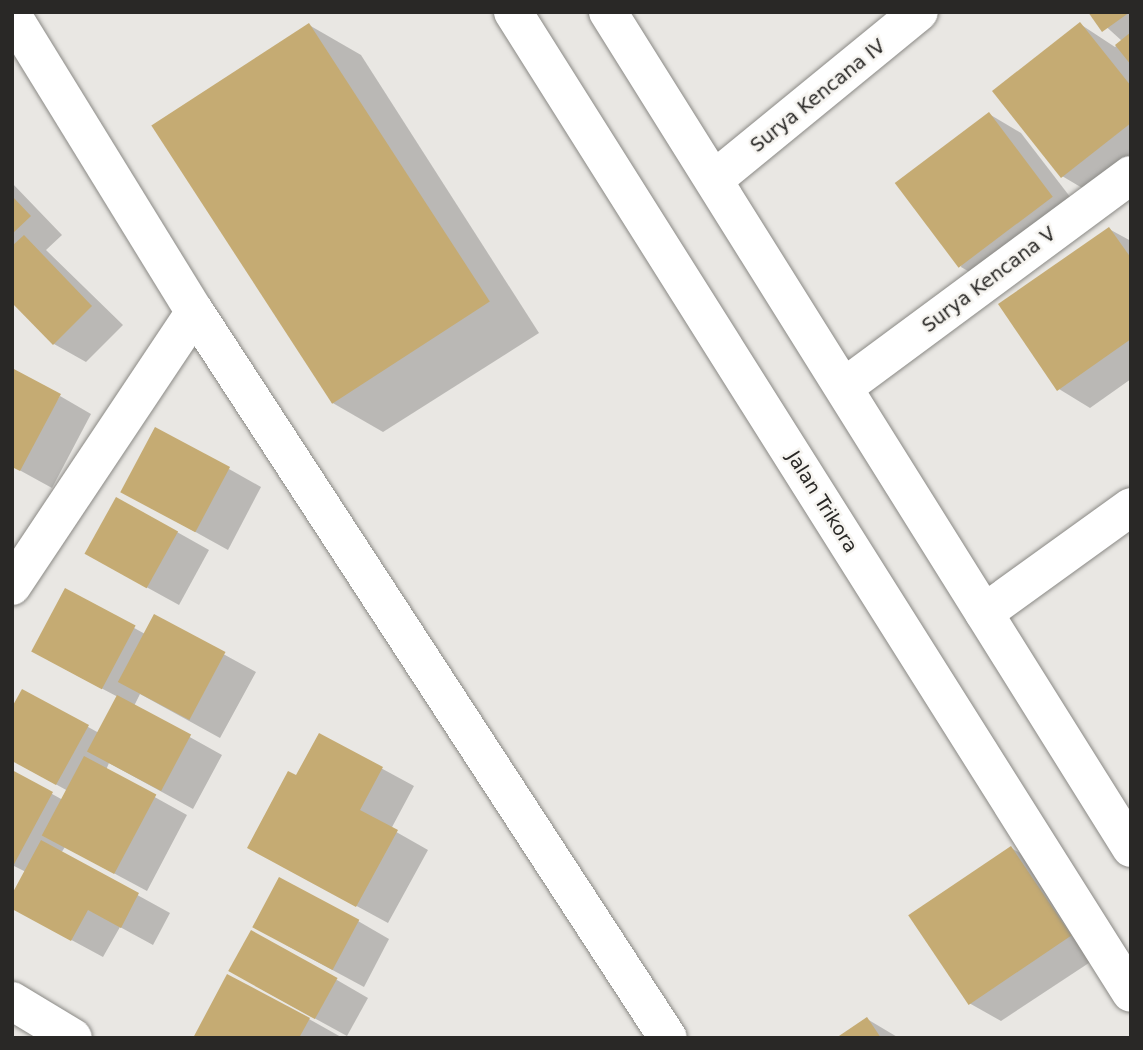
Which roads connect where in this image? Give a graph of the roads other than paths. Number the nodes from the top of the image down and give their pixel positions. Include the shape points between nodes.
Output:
1 (513, 12) edge
2 (608, 12) edge
3 (919, 12) edge
4 (24, 26) edge
5 (1131, 174) edge
6 (716, 178) junction
7 (195, 312) junction
8 (847, 386) junction
9 (1131, 507) edge
10 (12, 586) edge
11 (984, 613) junction
12 (1131, 848) edge
13 (1131, 993) edge
14 (12, 1001) edge
15 (73, 1038) edge
16 (668, 1038) edge

1 - 13 street, Jalan Trikora
2 - 6 street
3 - 6 street, Surya Kencana IV
4 - 7 street
5 - 8 street, Surya Kencana V
6 - 8 street
7 - 10 street
7 - 16 street
8 - 11 street
9 - 11 street
11 - 12 street
14 - 15 street

